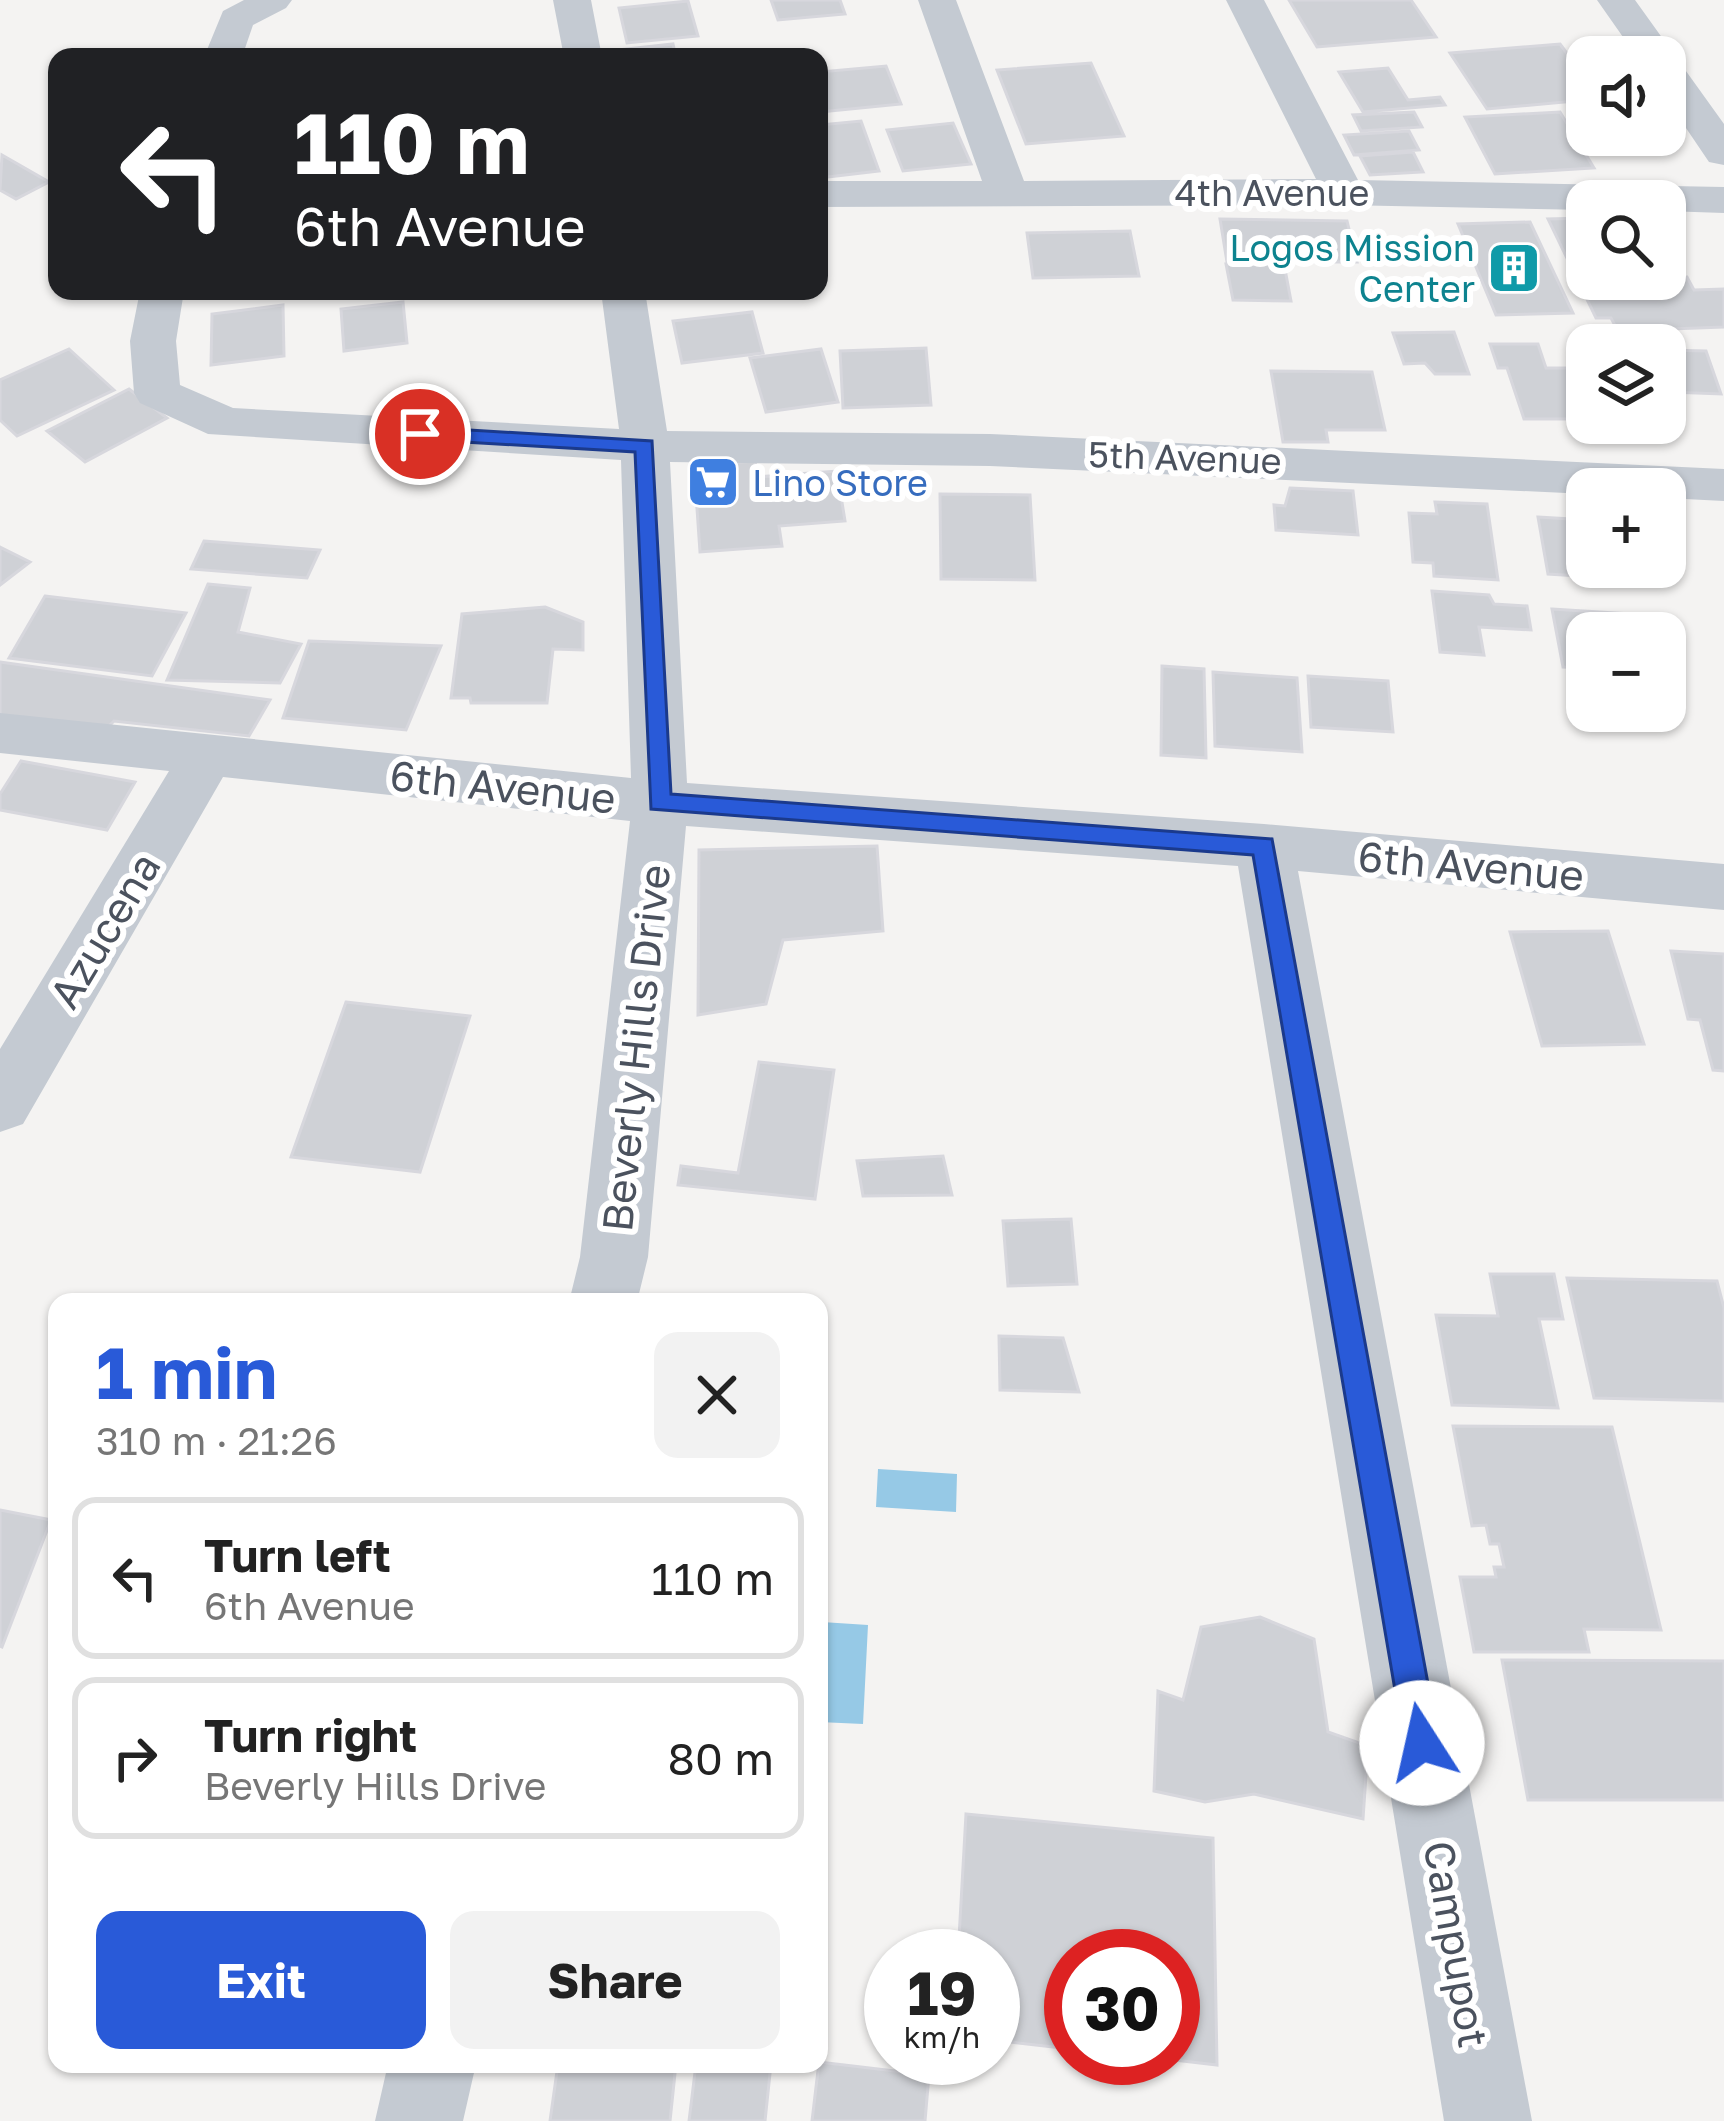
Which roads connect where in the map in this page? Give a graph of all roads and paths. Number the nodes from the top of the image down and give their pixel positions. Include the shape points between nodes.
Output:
1 (273, 0) edge
2 (572, 0) edge
3 (937, 0) edge
4 (1245, 0) edge
5 (1616, 0) edge
6 (1642, 36) edge
7 (226, 48) edge
8 (581, 48) edge
9 (1686, 99) edge
10 (1724, 153) edge
11 (1007, 191) junction
12 (1343, 192) junction
13 (828, 194) edge
14 (1724, 200) edge
15 (160, 300) edge
16 (624, 300) edge
17 (645, 446) junction
18 (1724, 485) edge
19 (0, 734) edge
20 (208, 755) junction
21 (659, 803) junction
22 (1264, 846) junction
23 (1724, 887) edge
24 (0, 1105) edge
25 (606, 1293) edge
26 (430, 2073) edge
27 (419, 2121) edge
28 (1488, 2121) edge

1 - 7 street via 236,19
2 - 8 street
3 - 11 street
4 - 12 street
5 - 6 street
9 - 10 street
11 - 12 street, 4th Avenue
11 - 13 street, 4th Avenue
12 - 14 street, 4th Avenue
15 - 17 street, 5th Avenue via 153,341 158,392 225,423
16 - 17 street, Beverly Hills Drive
17 - 18 street, 5th Avenue via 990,449
17 - 21 street, Beverly Hills Drive
19 - 20 street, 6th Avenue
20 - 21 street, 6th Avenue
20 - 24 street, Azucena
21 - 22 street, 6th Avenue
21 - 25 street, Beverly Hills Drive
22 - 23 street, 6th Avenue
22 - 28 street, Campupot
26 - 27 street

